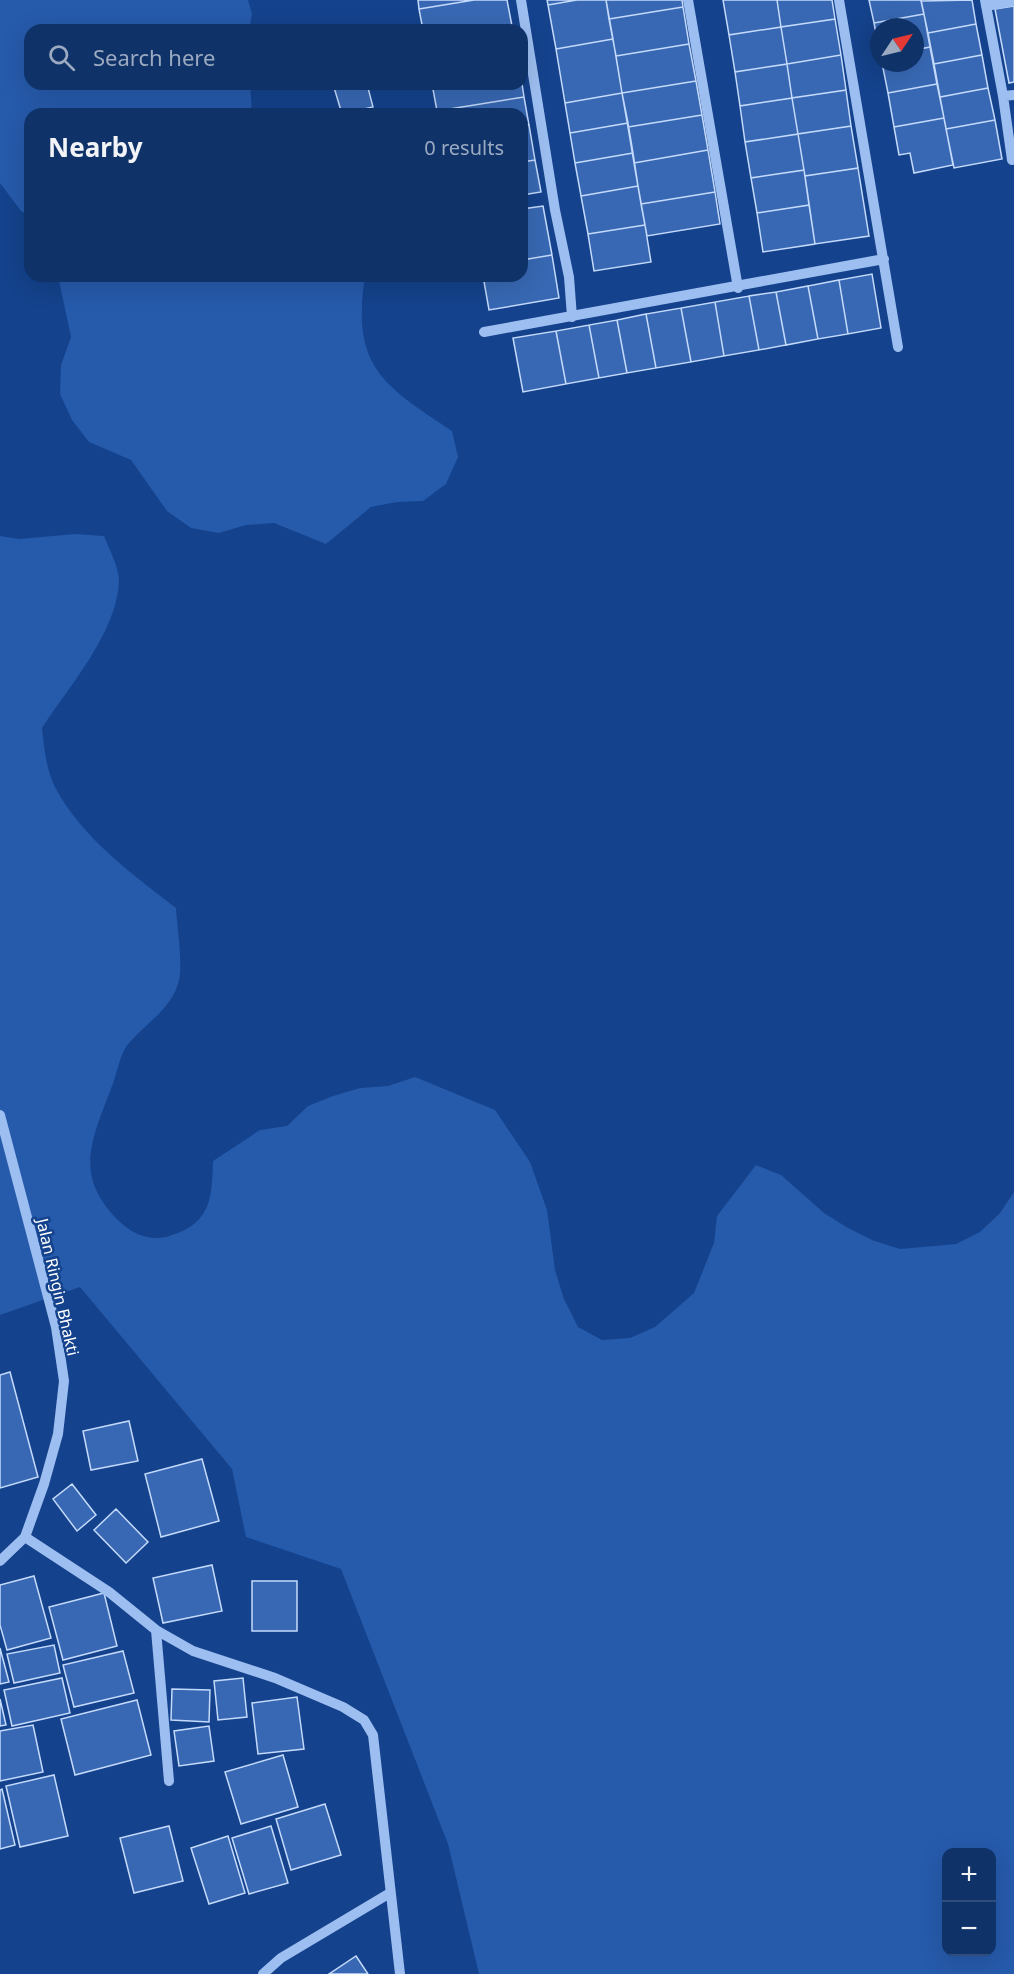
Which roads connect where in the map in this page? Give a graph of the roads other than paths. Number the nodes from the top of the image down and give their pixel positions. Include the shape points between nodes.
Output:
1 (521, 0) edge
2 (688, 0) edge
3 (839, 0) edge
4 (1014, 1) edge
5 (986, 3) edge
6 (525, 24) edge
7 (528, 43) edge
8 (1009, 95) edge
9 (1012, 160) dead end
10 (884, 259) junction
11 (738, 288) junction
12 (572, 317) junction
13 (484, 332) dead end
14 (898, 347) dead end
15 (0, 1115) edge
16 (25, 1537) junction
17 (1, 1556) edge
18 (156, 1630) junction
19 (169, 1781) dead end
20 (390, 1893) junction
21 (263, 1974) edge
22 (400, 1974) edge

1 - 6 street
2 - 11 street
3 - 10 street
4 - 5 street
5 - 8 street
7 - 12 street via 569,277
8 - 9 street
10 - 11 street
10 - 14 street
11 - 12 street
12 - 13 street
15 - 16 street, Jalan Ringin Bhakti via 56,1327 64,1381 58,1434
16 - 17 street, Jalan Ringin Bhakti
16 - 18 street via 109,1592
18 - 19 street
18 - 20 street via 193,1651 275,1678 364,1719 373,1735
20 - 21 street via 280,1958
20 - 22 street

